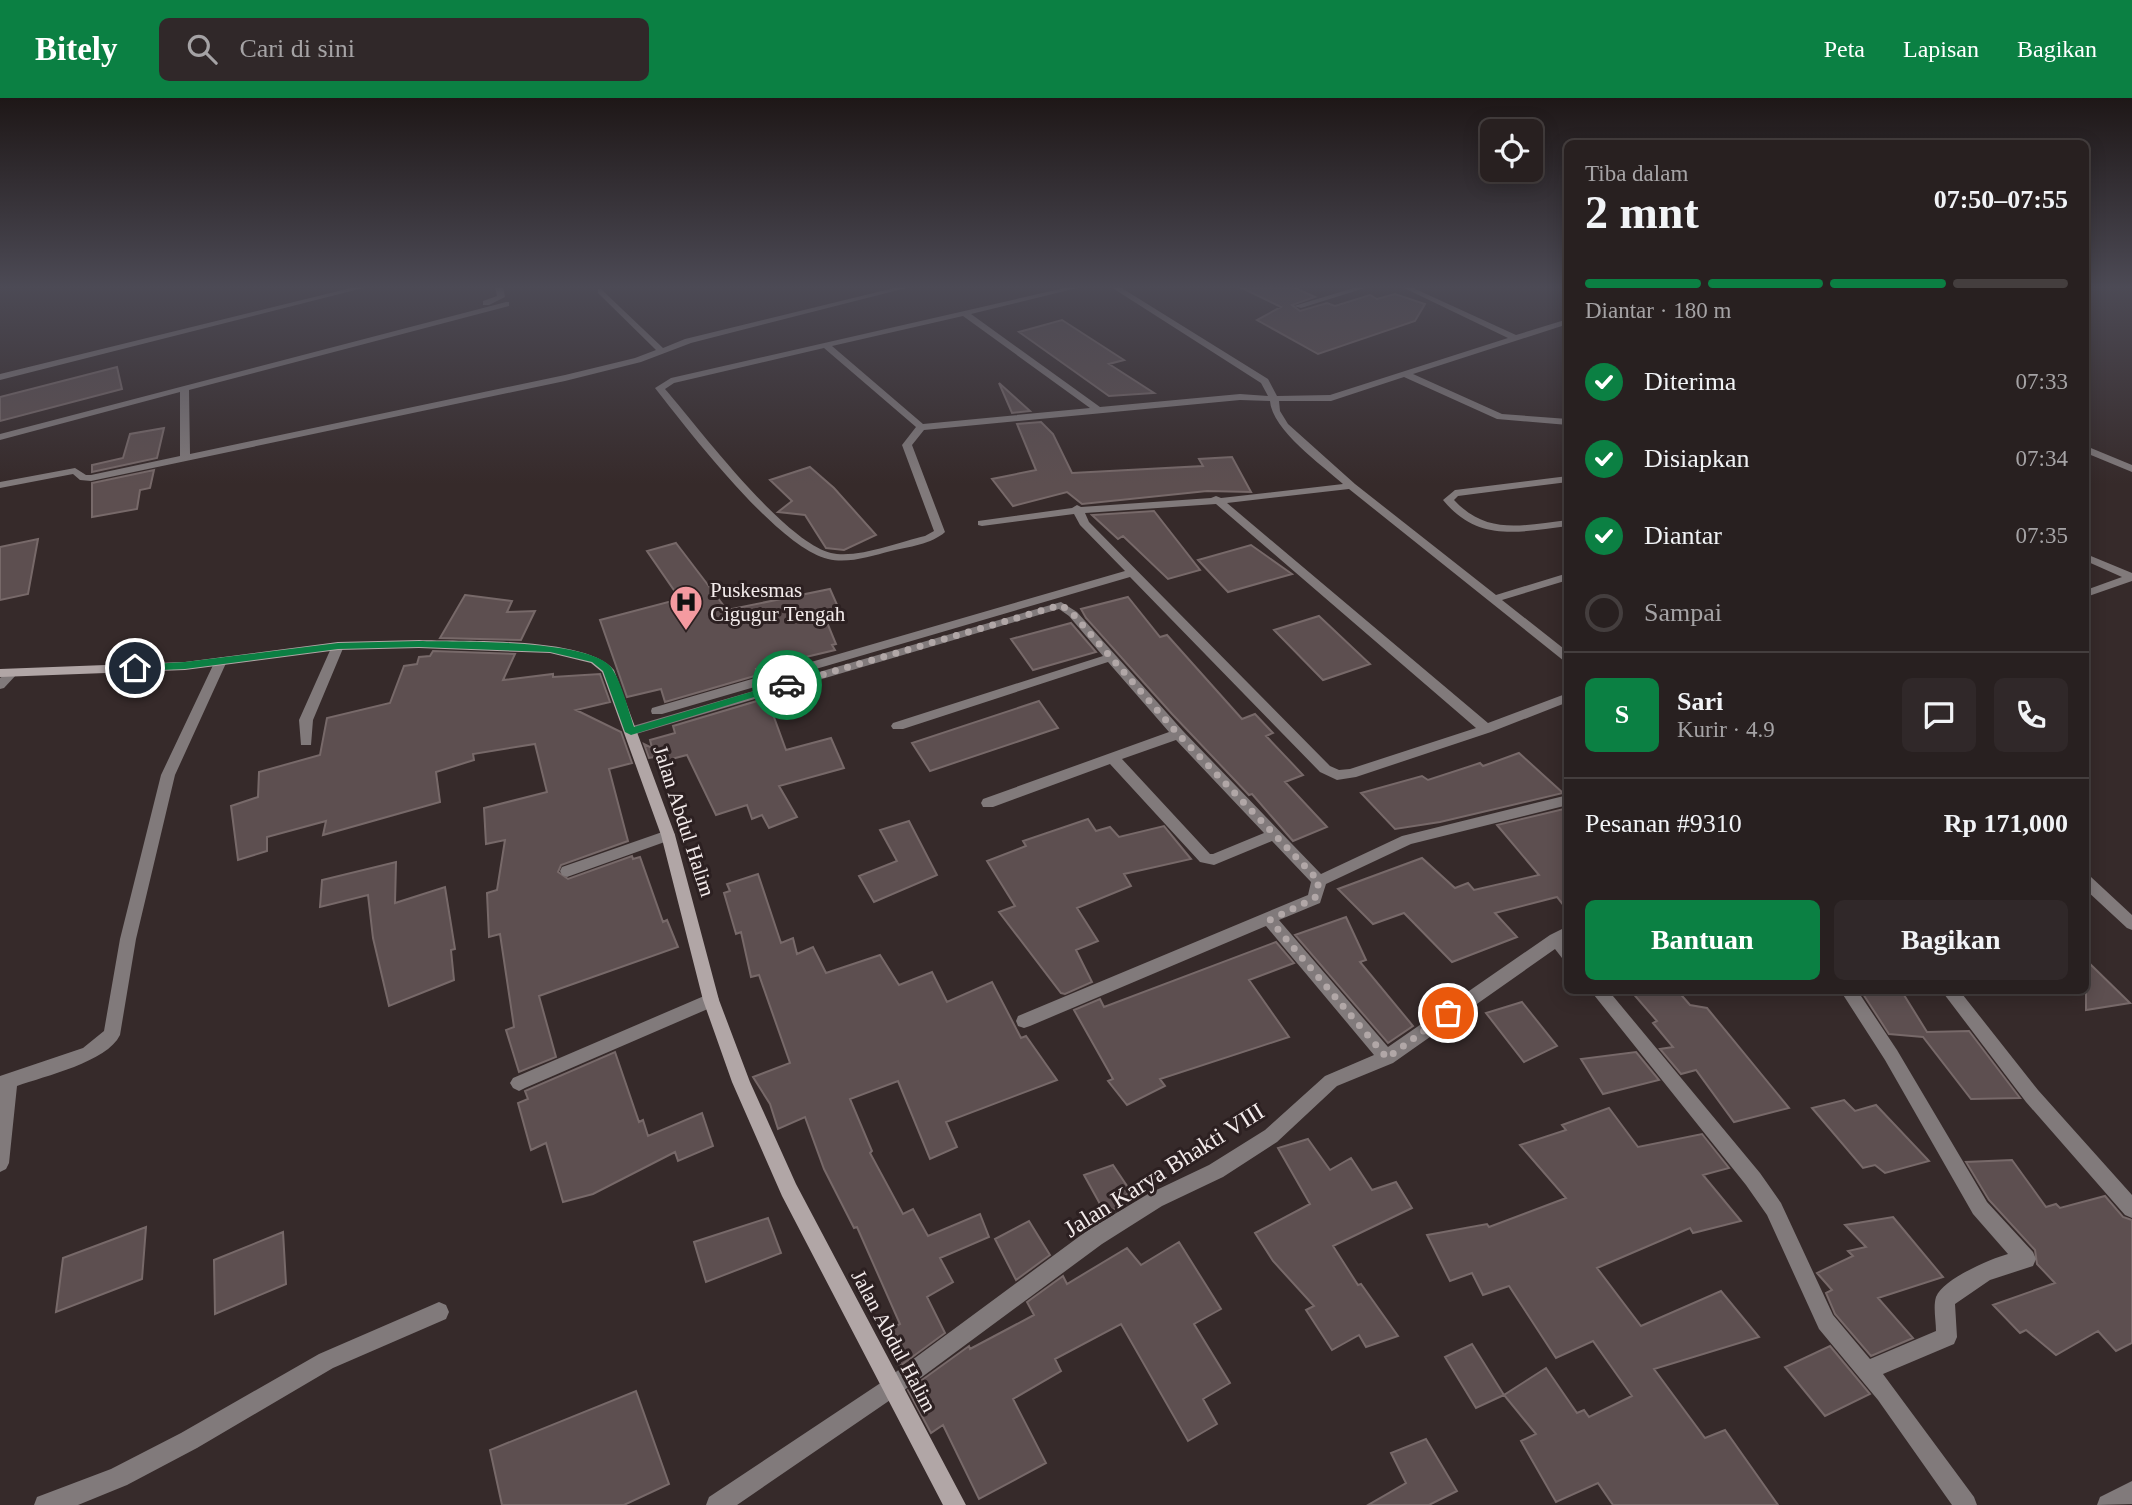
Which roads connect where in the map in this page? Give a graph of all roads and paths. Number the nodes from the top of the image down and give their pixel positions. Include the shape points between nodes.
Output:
1 (97, 353) edge
2 (324, 353) edge
3 (659, 353) edge
4 (797, 353) edge
5 (835, 353) edge
6 (1019, 353) edge
7 (1220, 353) edge
8 (1473, 353) edge
9 (1407, 375) junction
10 (0, 377) edge
11 (185, 390) junction
12 (1274, 398) junction
13 (1098, 410) junction
14 (1564, 422) edge
15 (921, 427) junction
16 (0, 438) edge
17 (2089, 450) edge
18 (185, 458) junction
19 (2132, 470) edge
20 (1564, 479) edge
21 (0, 485) edge
22 (1351, 486) junction
23 (1216, 499) junction
24 (1077, 508) junction
25 (982, 523) dead end
26 (1564, 523) edge
27 (2089, 558) edge
28 (1132, 573) junction
29 (1564, 577) edge
30 (2132, 577) edge
31 (2089, 593) edge
32 (1494, 599) junction
33 (338, 646) junction
34 (1564, 655) edge
35 (1109, 658) junction
36 (220, 661) junction
37 (6, 673) edge
38 (0, 685) edge
39 (1564, 699) edge
40 (657, 711) dead end
41 (898, 726) dead end
42 (1486, 729) junction
43 (631, 732) junction
44 (1178, 734) junction
45 (306, 742) dead end
46 (1113, 758) junction
47 (1564, 801) edge
48 (988, 803) dead end
49 (668, 835) junction
50 (1272, 835) junction
51 (567, 871) dead end
52 (1319, 881) junction
53 (2089, 884) edge
54 (1270, 920) junction
55 (2132, 925) edge
56 (1564, 942) edge
57 (1601, 994) edge
58 (1851, 994) edge
59 (1951, 994) edge
60 (711, 1000) junction
61 (1024, 1021) dead end
62 (1387, 1058) junction
63 (4, 1083) edge
64 (519, 1083) dead end
65 (0, 1163) edge
66 (2132, 1209) edge
67 (439, 1312) dead end
68 (1867, 1371) junction
69 (892, 1387) junction
70 (2132, 1492) edge
71 (45, 1505) edge
72 (717, 1505) edge
73 (955, 1505) edge
74 (1966, 1505) edge
75 (2108, 1505) edge

1 - 10 street
2 - 11 street
3 - 18 street
4 - 15 street via 671,381 660,388 772,518 816,554 832,557 940,533 907,445
5 - 15 street
6 - 13 street
7 - 12 street via 1265,381
8 - 9 street
9 - 12 street via 1331,398
9 - 14 street via 1500,417
11 - 16 street
11 - 18 street
12 - 13 street
12 - 22 street via 1275,411 1285,426
13 - 15 street
17 - 19 street
18 - 21 street via 91,478 75,471
20 - 26 street via 1455,493 1448,500 1488,529
22 - 23 street via 1296,496
22 - 32 street
23 - 24 street
23 - 42 street
24 - 25 street
24 - 28 street via 1084,523
27 - 30 street
28 - 40 street
28 - 42 street via 1325,769 1337,775
29 - 32 street
30 - 31 street
32 - 34 street
33 - 36 street, Jalan Abdul Halim
33 - 43 street, Jalan Abdul Halim via 482,645 578,654 608,670
33 - 45 street via 306,720
35 - 41 street
35 - 43 street via 1073,614 1055,605
35 - 44 street
36 - 37 street, Jalan Abdul Halim
36 - 63 street via 168,775 128,939 112,1035 89,1053
37 - 38 street
39 - 42 street
43 - 49 street, Jalan Abdul Halim
44 - 46 street
44 - 50 street
46 - 48 street
46 - 50 street via 1205,858 1214,860
47 - 52 street via 1408,840
49 - 51 street
49 - 60 street, Jalan Abdul Halim
50 - 52 street
52 - 54 street via 1315,898
53 - 55 street
54 - 61 street
54 - 62 street
56 - 62 street, Jalan Karya Bhakti VIII
57 - 68 street via 1774,1209 1826,1322
58 - 68 street via 1980,1208 2026,1259 2001,1264 1966,1282 1945,1300 1947,1337
59 - 66 street via 2032,1096
60 - 64 street
60 - 69 street, Jalan Abdul Halim via 789,1190
62 - 69 street, Jalan Karya Bhakti VIII via 1331,1081 1271,1136 1095,1237
63 - 65 street
67 - 71 street via 327,1361 155,1460
68 - 74 street
69 - 72 street, Jalan Karya Bhakti VIII
69 - 73 street, Jalan Abdul Halim
70 - 75 street

